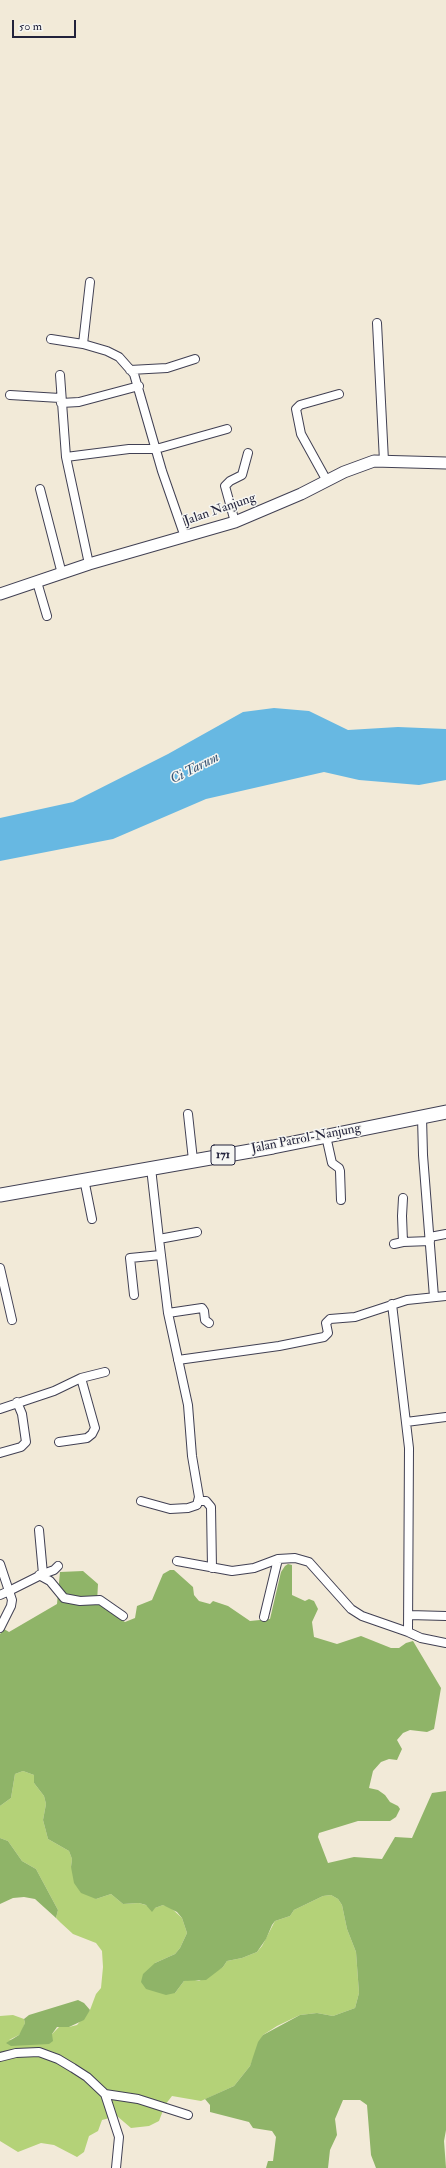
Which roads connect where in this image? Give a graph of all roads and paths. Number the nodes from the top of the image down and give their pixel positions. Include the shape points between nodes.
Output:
1 (90, 282) dead end
2 (377, 323) dead end
3 (51, 339) dead end
4 (83, 344) junction
5 (195, 359) dead end
6 (130, 370) junction
7 (60, 375) dead end
8 (139, 386) junction
9 (339, 394) dead end
10 (10, 395) dead end
11 (60, 401) junction
12 (227, 429) dead end
13 (156, 449) junction
14 (248, 452) dead end
15 (66, 457) junction
16 (384, 461) junction
17 (446, 463) edge
18 (327, 480) junction
19 (40, 489) dead end
20 (234, 522) junction
21 (185, 537) junction
22 (89, 564) junction
23 (62, 574) junction
24 (37, 582) junction
25 (0, 592) edge
26 (47, 616) dead end
27 (446, 1112) edge
28 (188, 1114) dead end
29 (422, 1117) junction
30 (326, 1136) junction
31 (193, 1160) junction
32 (151, 1168) junction
33 (84, 1179) junction
34 (0, 1194) edge
35 (403, 1198) dead end
36 (341, 1200) dead end
37 (92, 1219) dead end
38 (197, 1232) dead end
39 (446, 1234) edge
40 (159, 1239) junction
41 (430, 1239) junction
42 (403, 1242) junction
43 (394, 1244) dead end
44 (161, 1255) junction
45 (0, 1268) edge
46 (134, 1295) dead end
47 (446, 1296) edge
48 (434, 1297) junction
49 (392, 1304) junction
50 (168, 1313) junction
51 (12, 1320) dead end
52 (209, 1323) dead end
53 (178, 1360) junction
54 (105, 1372) dead end
55 (81, 1378) junction
56 (17, 1402) junction
57 (0, 1409) edge
58 (446, 1417) edge
59 (406, 1422) junction
60 (59, 1442) dead end
61 (0, 1453) edge
62 (141, 1501) dead end
63 (199, 1501) junction
64 (39, 1530) dead end
65 (278, 1559) junction
66 (177, 1561) dead end
67 (0, 1564) edge
68 (58, 1566) dead end
69 (212, 1568) junction
70 (41, 1575) junction
71 (9, 1591) junction
72 (0, 1595) edge
73 (409, 1615) junction
74 (123, 1616) dead end
75 (446, 1616) edge
76 (264, 1617) dead end
77 (0, 1628) edge
78 (408, 1632) junction
79 (446, 1643) edge
80 (0, 2057) edge
81 (105, 2094) junction
82 (188, 2115) dead end
83 (116, 2168) edge

1 - 4 street
2 - 16 street
3 - 4 street
4 - 6 street via 119,357
5 - 6 street via 167,368
6 - 8 street
7 - 11 street
8 - 11 street via 79,402
8 - 13 street
9 - 18 street via 300,405 296,409 301,434
10 - 11 street
11 - 15 street
12 - 13 street
13 - 15 street via 129,449
13 - 21 street
14 - 20 street via 242,475 225,486
15 - 22 street
16 - 17 main road, Jalan Nanjung
16 - 18 main road, Jalan Nanjung via 374,461
18 - 20 main road, Jalan Nanjung
19 - 23 street
20 - 21 main road, Jalan Nanjung
21 - 22 main road, Jalan Nanjung
22 - 23 main road, Jalan Nanjung
23 - 24 main road, Jalan Nanjung
24 - 25 main road, Jalan Nanjung
24 - 26 street
27 - 29 main road, Jalan Patrol-Nanjung / 171
28 - 31 street
29 - 30 main road, Jalan Patrol-Nanjung / 171
29 - 41 street
30 - 31 main road, Jalan Patrol-Nanjung / 171
30 - 36 street via 332,1163 340,1171
31 - 32 main road, Jalan Patrol-Nanjung / 171
32 - 33 main road, Jalan Patrol-Nanjung / 171
32 - 40 street
33 - 34 main road, Jalan Patrol-Nanjung / 171
33 - 37 street
35 - 42 street
38 - 40 street
39 - 41 street
40 - 44 street
41 - 42 street
41 - 48 street
42 - 43 street
44 - 46 street via 130,1258
44 - 50 street
45 - 51 street
47 - 48 street
48 - 49 street
49 - 53 street via 355,1317 327,1320 328,1333 324,1338
49 - 59 street
50 - 52 street via 202,1308 205,1320
50 - 53 street
53 - 63 street via 188,1405
54 - 55 street
55 - 56 street via 54,1391
55 - 60 street via 94,1428 92,1434 87,1438
56 - 57 street
56 - 61 street via 22,1414 26,1442 21,1447
58 - 59 street
59 - 73 street via 409,1448
62 - 63 street via 170,1509 192,1507
63 - 69 street via 206,1501 211,1507
64 - 70 street
65 - 69 street via 266,1565 243,1570
65 - 76 street
65 - 78 street via 295,1558 309,1562 351,1609 362,1616
66 - 69 street
67 - 71 street
68 - 70 street
70 - 71 street
70 - 74 street via 50,1581 64,1598 80,1601 100,1600
71 - 72 street
71 - 77 street via 11,1606
73 - 75 street
73 - 78 street
78 - 79 street via 421,1638
80 - 81 street via 39,2052 58,2059 87,2077
81 - 82 street via 138,2099
81 - 83 street via 119,2137

